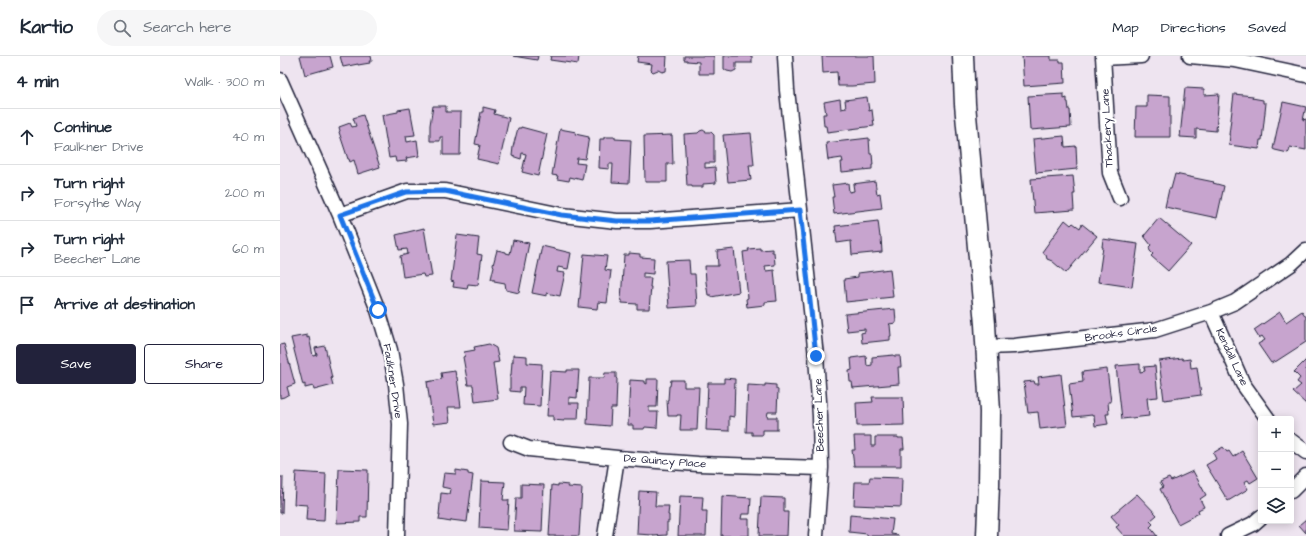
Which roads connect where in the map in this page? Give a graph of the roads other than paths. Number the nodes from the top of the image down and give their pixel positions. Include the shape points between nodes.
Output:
1 (785, 56) edge
2 (963, 56) edge
3 (1141, 56) edge
4 (1190, 56) edge
5 (1104, 57) edge
6 (1306, 75) edge
7 (280, 80) edge
8 (1120, 198) dead end
9 (800, 210) junction
10 (340, 215) junction
11 (1306, 250) edge
12 (1211, 312) junction
13 (986, 347) junction
14 (1266, 416) edge
15 (511, 442) dead end
16 (1294, 443) edge
17 (1306, 452) edge
18 (617, 458) junction
19 (821, 468) junction
20 (1306, 476) edge
21 (1294, 488) edge
22 (1258, 520) edge
23 (397, 536) edge
24 (605, 536) edge
25 (816, 536) edge
26 (987, 536) edge
27 (1228, 536) edge

1 - 9 street, Beecher Lane
2 - 13 main road
3 - 5 street
4 - 6 street via 1235,60
5 - 8 street, Thackery Lane via 1110,173
7 - 10 street, Faulkner Drive
9 - 10 street via 617,221 562,215 445,191 406,192
9 - 19 street, Beecher Lane via 816,356
10 - 23 street, Faulkner Drive via 378,310 390,350 400,424
11 - 12 street, Brooks Circle via 1291,264 1235,302
12 - 13 street, Brooks Circle via 1155,330
12 - 14 street, Kendall Lane via 1243,384
13 - 26 main road via 990,412
15 - 18 street, De Quincy Place via 530,449
16 - 17 street
18 - 19 street, De Quincy Place via 698,464
18 - 24 street
19 - 25 street, Beecher Lane
20 - 21 street
22 - 27 street

